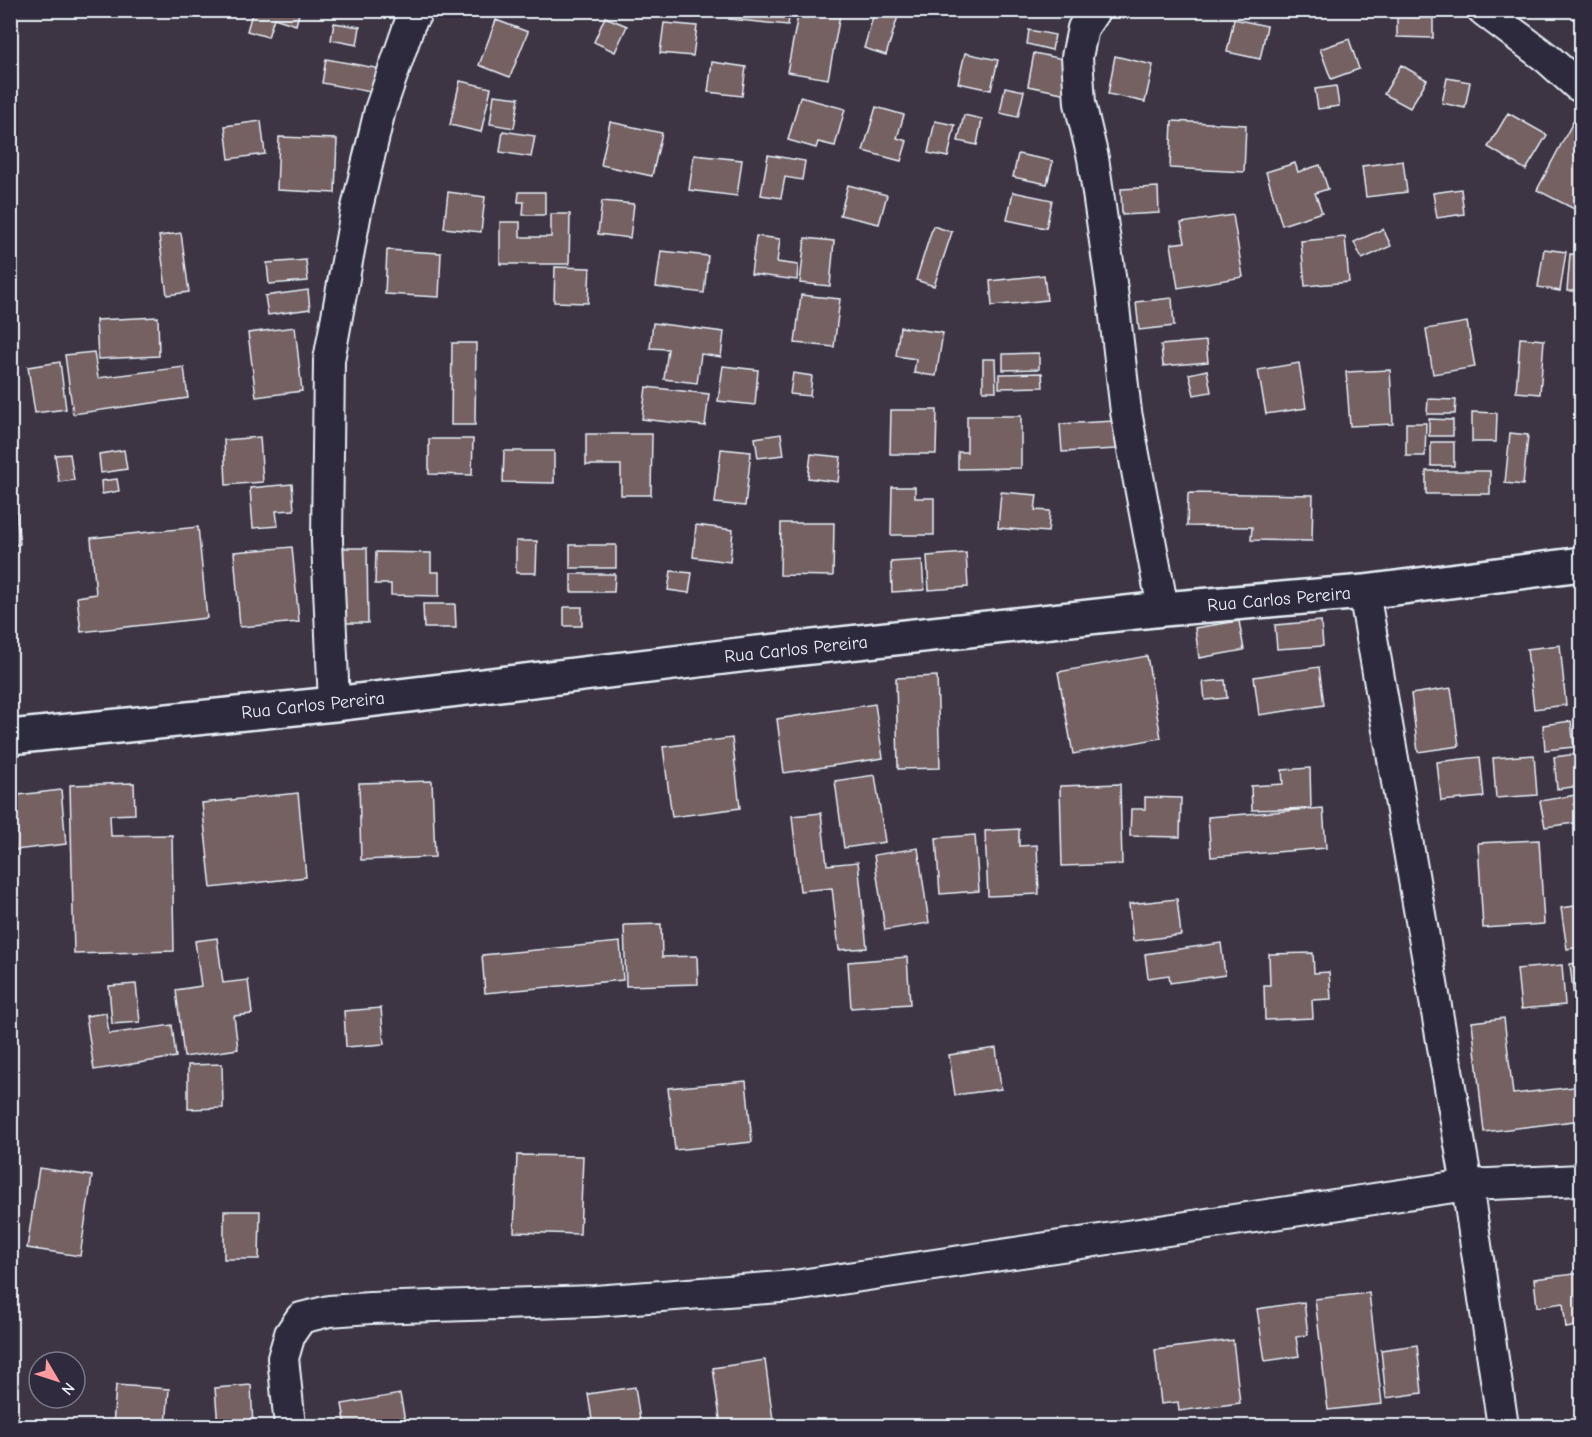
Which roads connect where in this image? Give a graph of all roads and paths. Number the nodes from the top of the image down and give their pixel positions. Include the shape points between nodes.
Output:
1 (418, 10) edge
2 (1095, 10) edge
3 (1483, 10) edge
4 (1581, 88) edge
5 (1581, 564) edge
6 (1364, 592) junction
7 (1162, 609) junction
8 (334, 704) junction
9 (10, 736) edge
10 (1581, 1180) edge
11 (1467, 1185) junction
12 (290, 1426) edge
13 (1503, 1426) edge

1 - 8 street via 380,110 356,212 329,360 327,541
2 - 7 street via 1083,28 1077,57 1080,102 1095,169 1126,412
3 - 4 street
5 - 6 main road, Rua Carlos Pereira
6 - 7 main road, Rua Carlos Pereira
6 - 11 street
7 - 8 main road, Rua Carlos Pereira
8 - 9 main road, Rua Carlos Pereira
10 - 11 street
11 - 12 street via 794,1286 596,1301 329,1311 301,1318 290,1334 283,1358
11 - 13 street

